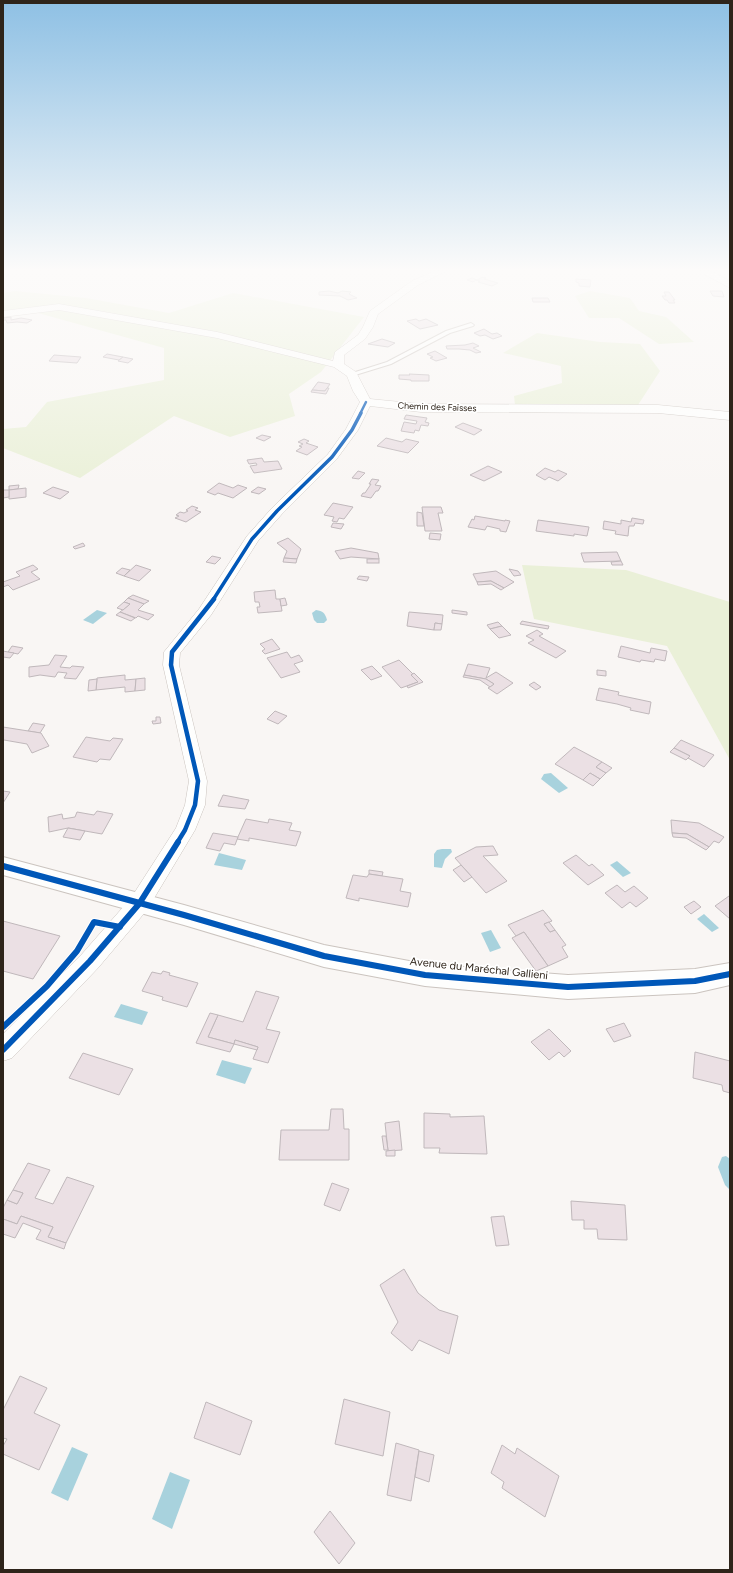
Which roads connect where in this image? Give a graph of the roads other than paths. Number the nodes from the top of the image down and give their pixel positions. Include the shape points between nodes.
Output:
1 (254, 344) edge
2 (353, 344) edge
3 (426, 344) edge
4 (338, 366) junction
5 (352, 374) junction
6 (366, 402) junction
7 (730, 416) edge
8 (3, 866) edge
9 (139, 904) junction
10 (730, 974) edge
11 (3, 1050) edge

1 - 4 street
2 - 4 street via 339,354
3 - 5 lane via 389,363
4 - 5 street
5 - 6 street
6 - 7 street, Chemin des Faïsses via 421,408 658,409
6 - 9 street via 352,430 332,457 252,538 214,599 172,652 171,666 198,781 196,805 185,830
8 - 9 street, Avenue du Maréchal Gallieni
9 - 10 street, Avenue du Maréchal Gallieni via 324,956 425,975 568,987 695,981
9 - 11 street via 90,961

